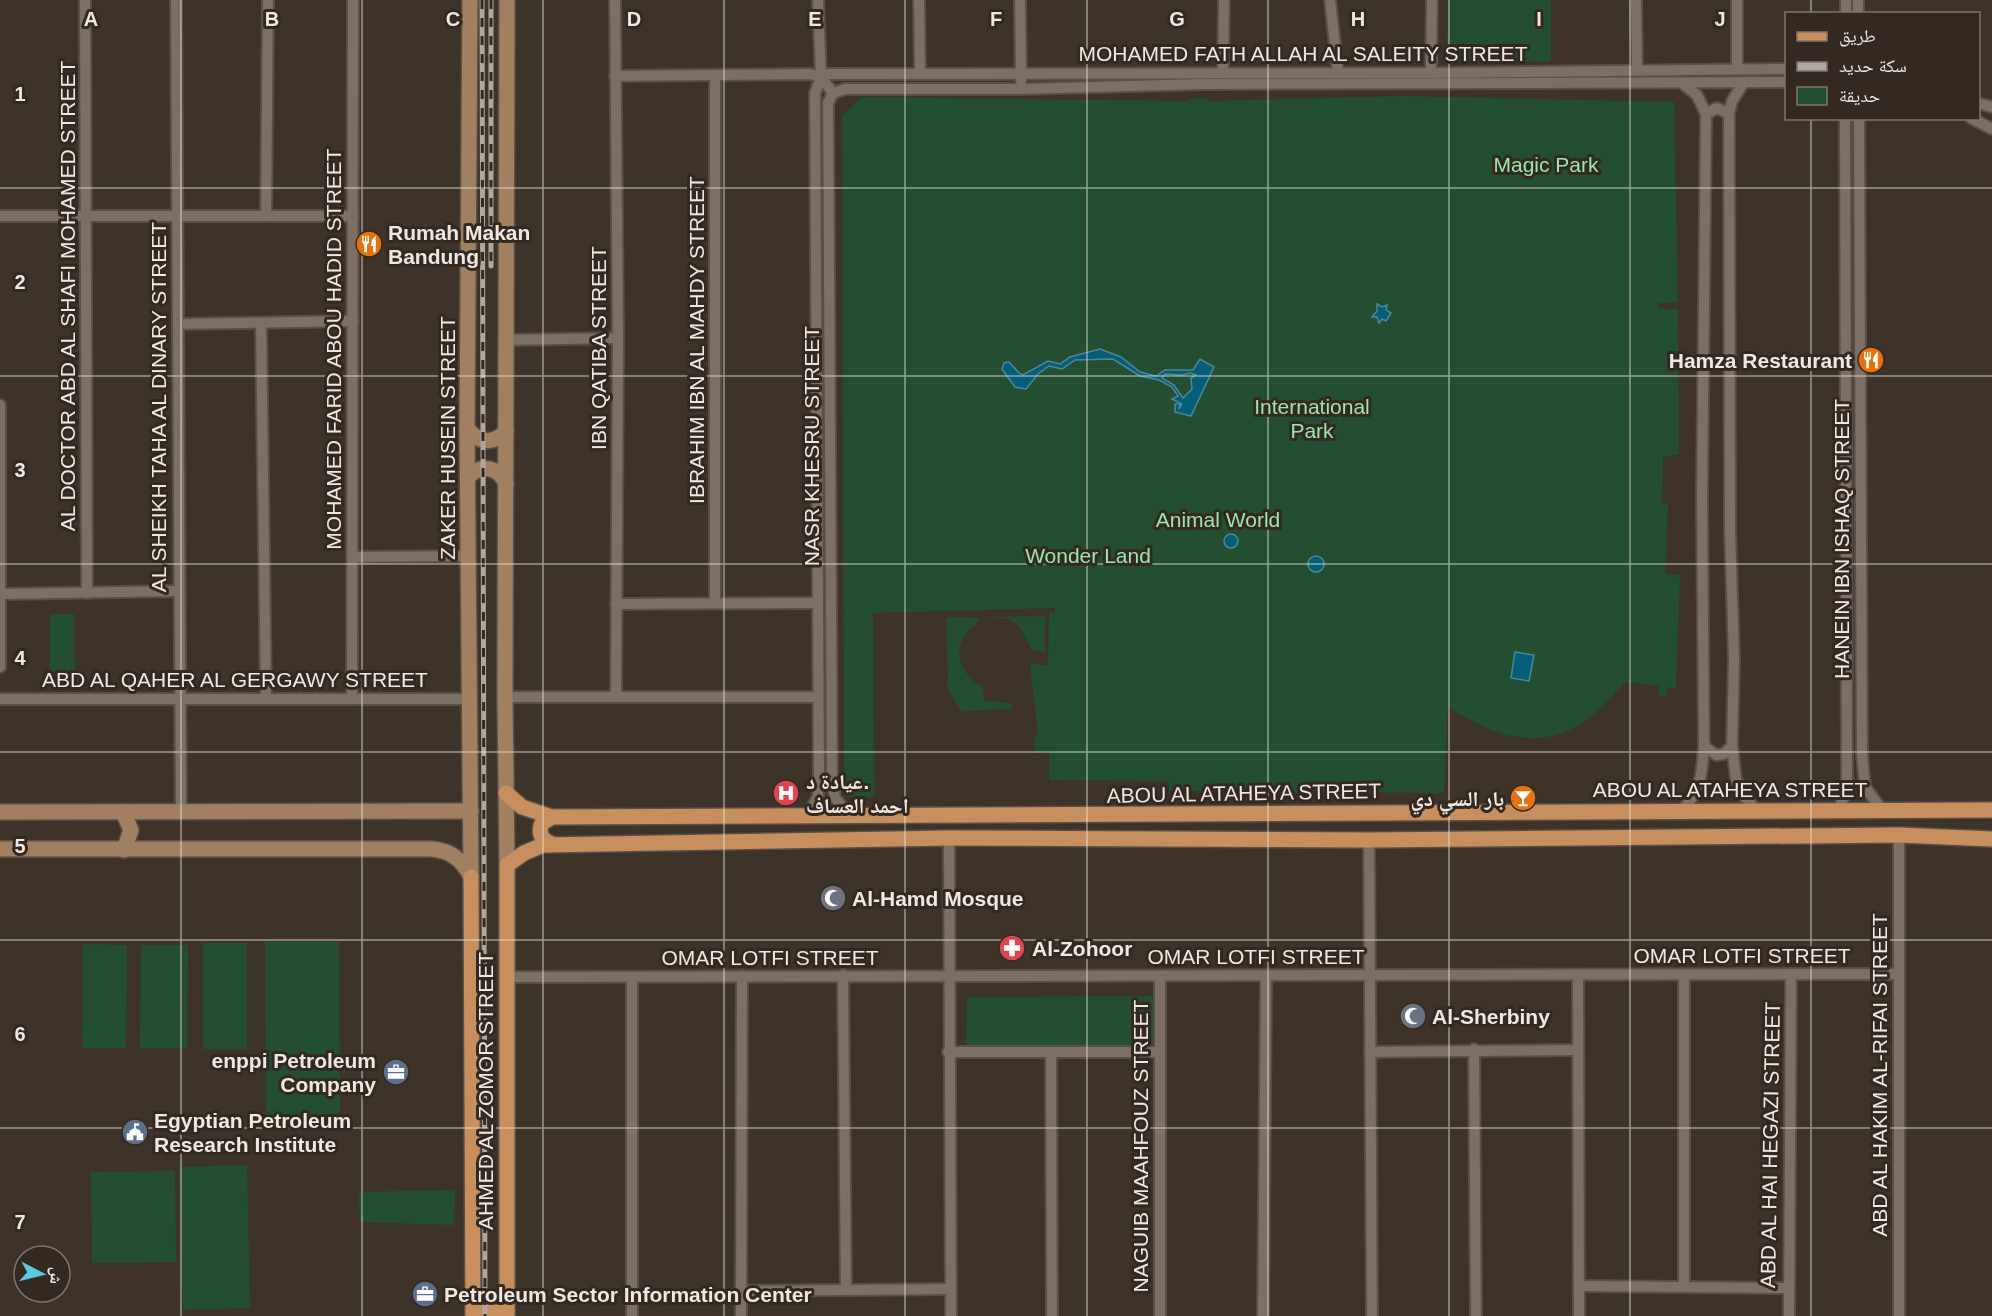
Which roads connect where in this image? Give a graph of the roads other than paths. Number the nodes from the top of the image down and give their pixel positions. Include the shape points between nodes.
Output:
1 (85, 0) edge
2 (176, 0) edge
3 (268, 0) edge
4 (353, 0) edge
5 (470, 0) edge
6 (507, 0) edge
7 (615, 0) edge
8 (818, 0) edge
9 (919, 0) edge
10 (1020, 0) edge
11 (1224, 0) edge
12 (1330, 0) edge
13 (1432, 0) edge
14 (1636, 0) edge
15 (1737, 0) edge
16 (1737, 68) junction
17 (1785, 69) edge
18 (1636, 70) junction
19 (1338, 72) junction
20 (1223, 73) junction
21 (1431, 73) junction
22 (920, 74) junction
23 (1021, 74) junction
24 (815, 75) junction
25 (615, 76) junction
26 (715, 77) junction
27 (1682, 82) junction
28 (1744, 82) junction
29 (1785, 82) edge
30 (1021, 89) junction
31 (830, 98) junction
32 (815, 102) junction
33 (1706, 114) junction
34 (1729, 114) junction
35 (1845, 120) edge
36 (1859, 120) edge
37 (1975, 120) edge
38 (1992, 129) edge
39 (0, 216) edge
40 (86, 216) junction
41 (177, 216) junction
42 (266, 216) junction
43 (353, 216) junction
44 (353, 321) junction
45 (261, 323) junction
46 (178, 324) junction
47 (618, 338) junction
48 (507, 340) junction
49 (0, 405) edge
50 (467, 428) junction
51 (506, 431) junction
52 (468, 477) junction
53 (506, 484) junction
54 (469, 556) junction
55 (352, 557) junction
56 (179, 591) junction
57 (87, 593) junction
58 (1, 594) edge
59 (715, 603) junction
60 (818, 603) junction
61 (616, 604) junction
62 (0, 667) edge
63 (505, 697) junction
64 (616, 697) junction
65 (818, 697) junction
66 (0, 699) edge
67 (179, 699) junction
68 (266, 699) junction
69 (352, 699) junction
70 (470, 699) junction
71 (1704, 746) junction
72 (1732, 746) junction
73 (819, 777) junction
74 (1863, 777) junction
75 (832, 778) junction
76 (1847, 778) junction
77 (506, 793) junction
78 (1683, 809) junction
79 (1991, 809) edge
80 (1756, 810) junction
81 (1838, 810) junction
82 (1882, 810) junction
83 (471, 811) junction
84 (0, 812) edge
85 (123, 812) junction
86 (181, 813) junction
87 (850, 816) junction
88 (552, 817) junction
89 (806, 817) junction
90 (1899, 835) junction
91 (949, 838) junction
92 (1369, 840) junction
93 (1991, 840) edge
94 (550, 843) junction
95 (0, 849) edge
96 (124, 850) junction
97 (507, 865) junction
98 (471, 877) junction
99 (1791, 974) junction
100 (1899, 974) junction
101 (843, 975) junction
102 (948, 975) junction
103 (1370, 975) junction
104 (1578, 975) junction
105 (1684, 975) junction
106 (742, 976) junction
107 (1160, 976) junction
108 (1266, 976) junction
109 (506, 977) junction
110 (633, 977) junction
111 (1474, 1050) junction
112 (1577, 1050) junction
113 (948, 1052) junction
114 (1051, 1052) junction
115 (1160, 1052) junction
116 (1370, 1052) junction
117 (1579, 1286) junction
118 (1684, 1287) junction
119 (1788, 1288) junction
120 (846, 1289) junction
121 (951, 1289) junction
122 (741, 1291) junction
123 (473, 1314) edge
124 (507, 1314) edge
125 (632, 1316) edge
126 (741, 1316) edge
127 (951, 1316) edge
128 (1053, 1316) edge
129 (1160, 1316) edge
130 (1263, 1316) edge
131 (1372, 1316) edge
132 (1476, 1316) edge
133 (1579, 1316) edge
134 (1789, 1316) edge
135 (1899, 1316) edge

1 - 40 street, AL DOCTOR ABD AL SHAFI MOHAMED STREET
2 - 41 street, AL SHEIKH TAHA AL DINARY STREET
3 - 42 street
4 - 43 street, MOHAMED FARID ABOU HADID STREET
5 - 50 main road, ZAKER HUSEIN STREET
6 - 48 main road
7 - 25 street, IBN QATIBA STREET
8 - 24 street via 820,62
9 - 22 street
10 - 23 street
11 - 20 street
12 - 19 street
13 - 21 street
14 - 18 street
15 - 16 street
16 - 17 street, MOHAMED FATH ALLAH AL SALEITY STREET
16 - 18 street, MOHAMED FATH ALLAH AL SALEITY STREET
18 - 21 street, MOHAMED FATH ALLAH AL SALEITY STREET
19 - 20 street, MOHAMED FATH ALLAH AL SALEITY STREET
19 - 21 street, MOHAMED FATH ALLAH AL SALEITY STREET
20 - 23 street, MOHAMED FATH ALLAH AL SALEITY STREET
22 - 23 street, MOHAMED FATH ALLAH AL SALEITY STREET
22 - 24 street, MOHAMED FATH ALLAH AL SALEITY STREET
23 - 30 street
24 - 26 street, MOHAMED FATH ALLAH AL SALEITY STREET
24 - 31 street
24 - 32 street, NASR KHESRU STREET
25 - 26 street, MOHAMED FATH ALLAH AL SALEITY STREET
25 - 47 street, IBN QATIBA STREET
26 - 59 street, IBRAHIM IBN AL MAHDY STREET
27 - 28 street, MOHAMED FATH ALLAH AL SALEITY STREET
27 - 30 street, MOHAMED FATH ALLAH AL SALEITY STREET via 1202,84
27 - 33 street via 1697,95
28 - 29 street, MOHAMED FATH ALLAH AL SALEITY STREET
28 - 34 street
30 - 31 street, MOHAMED FATH ALLAH AL SALEITY STREET via 845,89
31 - 32 street, MOHAMED FATH ALLAH AL SALEITY STREET
31 - 75 street, NASR KHESRU STREET
32 - 60 street, NASR KHESRU STREET
33 - 34 street via 1717,108
33 - 71 street
34 - 72 street
35 - 76 street, HANEIN IBN ISHAQ STREET
36 - 74 street, HANEIN IBN ISHAQ STREET
37 - 38 street
39 - 40 street
40 - 41 street
40 - 57 street, AL DOCTOR ABD AL SHAFI MOHAMED STREET
41 - 42 street
41 - 46 street, AL SHEIKH TAHA AL DINARY STREET
42 - 43 street
43 - 44 street, MOHAMED FARID ABOU HADID STREET
44 - 45 street
44 - 55 street, MOHAMED FARID ABOU HADID STREET
45 - 46 street
45 - 68 street
46 - 56 street, AL SHEIKH TAHA AL DINARY STREET
47 - 48 street
47 - 61 street, IBN QATIBA STREET
48 - 51 main road
49 - 58 street
50 - 51 main road via 483,441 493,440
50 - 52 main road, ZAKER HUSEIN STREET
51 - 53 main road
52 - 53 main road via 475,470 489,468
52 - 54 main road, ZAKER HUSEIN STREET
53 - 63 main road
54 - 55 street
54 - 70 main road, ZAKER HUSEIN STREET
55 - 69 street, MOHAMED FARID ABOU HADID STREET
56 - 57 street
56 - 67 street, AL SHEIKH TAHA AL DINARY STREET
57 - 58 street
58 - 62 street
59 - 60 street
59 - 61 street
60 - 65 street, NASR KHESRU STREET
61 - 64 street, IBN QATIBA STREET
63 - 64 street
63 - 77 main road
64 - 65 street
65 - 73 street, NASR KHESRU STREET
66 - 67 street, ABD AL QAHER AL GERGAWY STREET
67 - 68 street, ABD AL QAHER AL GERGAWY STREET
67 - 86 street, AL SHEIKH TAHA AL DINARY STREET
68 - 69 street, ABD AL QAHER AL GERGAWY STREET
69 - 70 street, ABD AL QAHER AL GERGAWY STREET
70 - 83 main road, ZAKER HUSEIN STREET
71 - 72 street via 1716,755 1724,754
71 - 78 street via 1700,784
72 - 80 street via 1736,779
73 - 75 street via 825,782
73 - 89 street, NASR KHESRU STREET via 818,797
74 - 76 street via 1856,781
74 - 82 street, HANEIN IBN ISHAQ STREET via 1869,796
75 - 87 street, NASR KHESRU STREET via 835,798
76 - 81 street, HANEIN IBN ISHAQ STREET
77 - 88 main road, ABOU AL ATAHEYA STREET via 531,812
77 - 97 main road
78 - 80 main road, ABOU AL ATAHEYA STREET
78 - 87 main road, ABOU AL ATAHEYA STREET
79 - 82 main road, ABOU AL ATAHEYA STREET
80 - 81 main road, ABOU AL ATAHEYA STREET
81 - 82 main road, ABOU AL ATAHEYA STREET
83 - 86 main road
83 - 98 main road, ZAKER HUSEIN STREET
84 - 85 main road
85 - 86 main road
85 - 96 main road via 131,830
87 - 89 main road, ABOU AL ATAHEYA STREET
88 - 89 main road, ABOU AL ATAHEYA STREET
88 - 94 main road via 540,827 543,839
90 - 92 main road, ABOU AL ATAHEYA STREET
90 - 93 main road, ABOU AL ATAHEYA STREET
90 - 100 street, ABD AL HAKIM AL-RIFAI STREET
91 - 92 main road, ABOU AL ATAHEYA STREET
91 - 94 main road, ABOU AL ATAHEYA STREET
91 - 102 street
92 - 103 street
94 - 97 main road, ABOU AL ATAHEYA STREET
95 - 96 main road
96 - 98 main road via 431,849 458,858
97 - 109 main road, AHMED AL ZOMOR STREET
98 - 123 main road, AHMED AL ZOMOR STREET
99 - 100 street, OMAR LOTFI STREET
99 - 105 street, OMAR LOTFI STREET
99 - 119 street, ABD AL HAI HEGAZI STREET
100 - 135 street, ABD AL HAKIM AL-RIFAI STREET
101 - 102 street, OMAR LOTFI STREET
101 - 106 street, OMAR LOTFI STREET
101 - 120 street
102 - 107 street, OMAR LOTFI STREET
102 - 113 street
103 - 104 street, OMAR LOTFI STREET
103 - 108 street, OMAR LOTFI STREET
103 - 116 street
104 - 105 street, OMAR LOTFI STREET
104 - 112 street
105 - 118 street
106 - 110 street, OMAR LOTFI STREET
106 - 122 street
107 - 108 street, OMAR LOTFI STREET
107 - 115 street, NAGUIB MAAHFOUZ STREET
108 - 130 street
109 - 110 street, OMAR LOTFI STREET
109 - 124 main road, AHMED AL ZOMOR STREET
110 - 125 street
111 - 112 street
111 - 116 street
111 - 132 street
112 - 117 street
113 - 114 street
113 - 121 street
114 - 115 street
114 - 128 street
115 - 129 street, NAGUIB MAAHFOUZ STREET
116 - 131 street
117 - 118 street
117 - 133 street
118 - 119 street
119 - 134 street, ABD AL HAI HEGAZI STREET
120 - 121 street
120 - 122 street
121 - 127 street
122 - 126 street
123 - 124 main road

